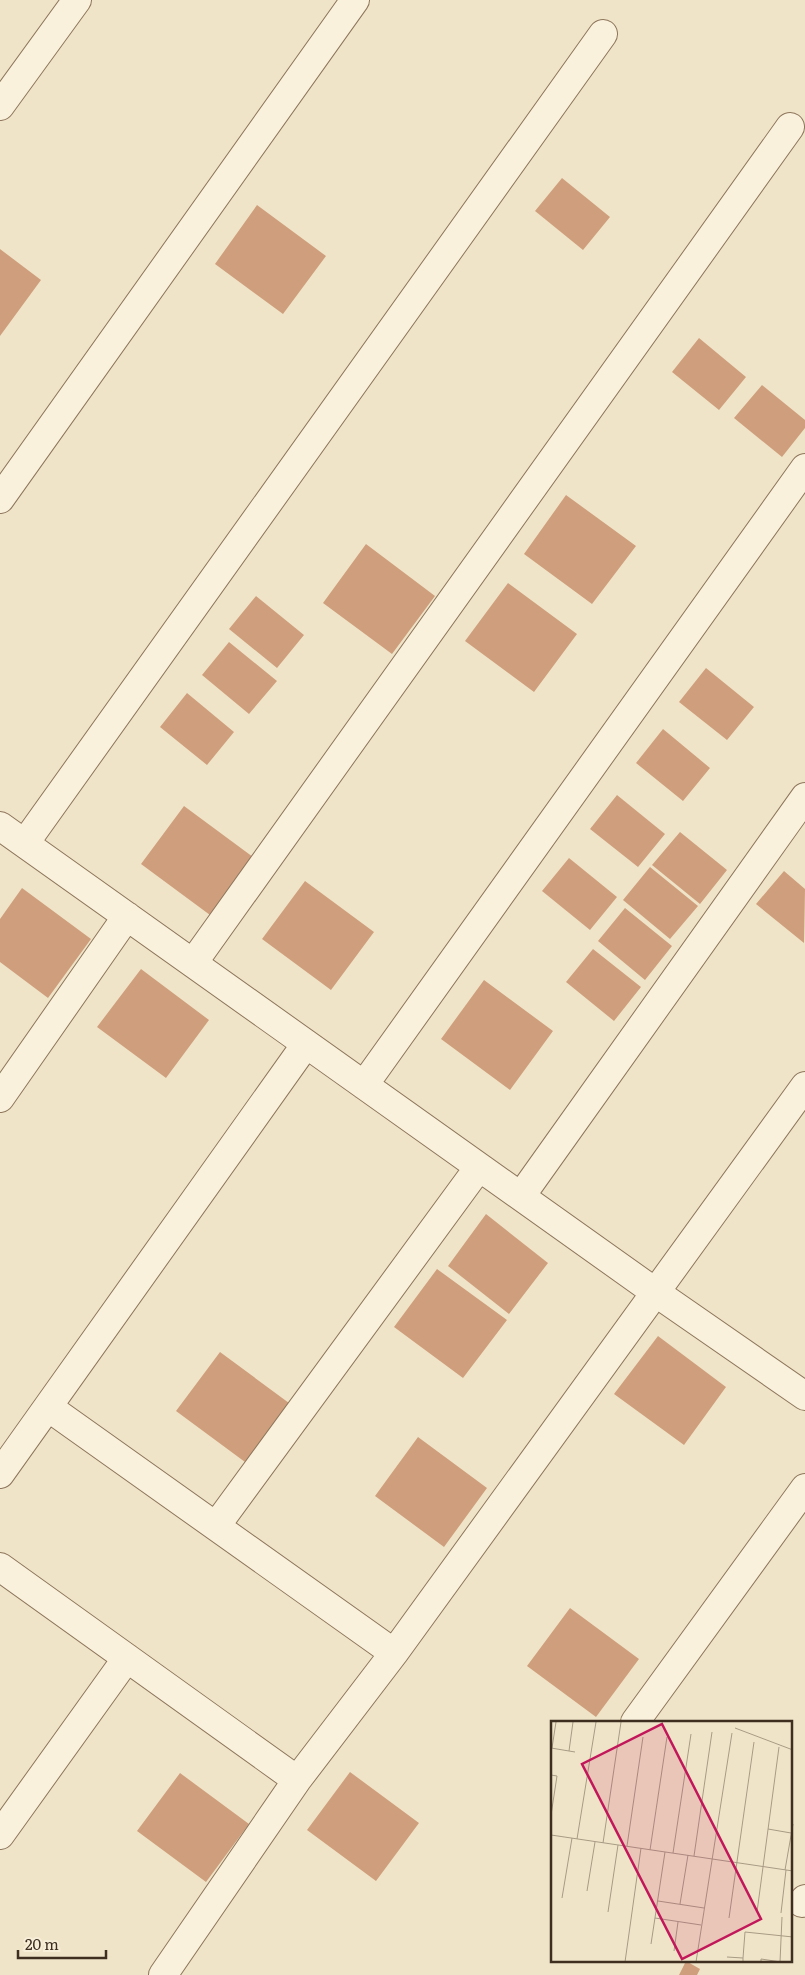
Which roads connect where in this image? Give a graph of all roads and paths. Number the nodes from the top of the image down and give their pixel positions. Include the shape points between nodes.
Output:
1 (77, 0) edge
2 (355, 0) edge
3 (603, 34) dead end
4 (0, 106) edge
5 (790, 127) dead end
6 (805, 468) edge
7 (0, 499) edge
8 (805, 797) edge
9 (0, 826) edge
10 (25, 843) junction
11 (127, 916) junction
12 (193, 963) junction
13 (306, 1044) junction
14 (364, 1085) junction
15 (805, 1086) edge
16 (0, 1098) edge
17 (479, 1167) junction
18 (520, 1196) junction
19 (655, 1292) junction
20 (805, 1396) edge
21 (48, 1407) junction
22 (0, 1474) edge
23 (805, 1488) edge
24 (216, 1526) junction
25 (0, 1567) edge
26 (394, 1653) junction
27 (127, 1658) junction
28 (636, 1721) edge
29 (298, 1780) junction
30 (0, 1835) edge
31 (163, 1975) edge

1 - 4 street
2 - 7 street
3 - 10 street
5 - 12 street
6 - 14 street
8 - 18 street
9 - 10 street
10 - 11 street
11 - 12 street
11 - 16 street
12 - 13 street
13 - 14 street
13 - 21 street
14 - 17 street
15 - 19 street
17 - 18 street
17 - 24 street
18 - 19 street
19 - 20 street
19 - 26 street
21 - 22 street
21 - 24 street
23 - 28 street
24 - 26 street
25 - 27 street
26 - 29 street
27 - 29 street
27 - 30 street
29 - 31 street

